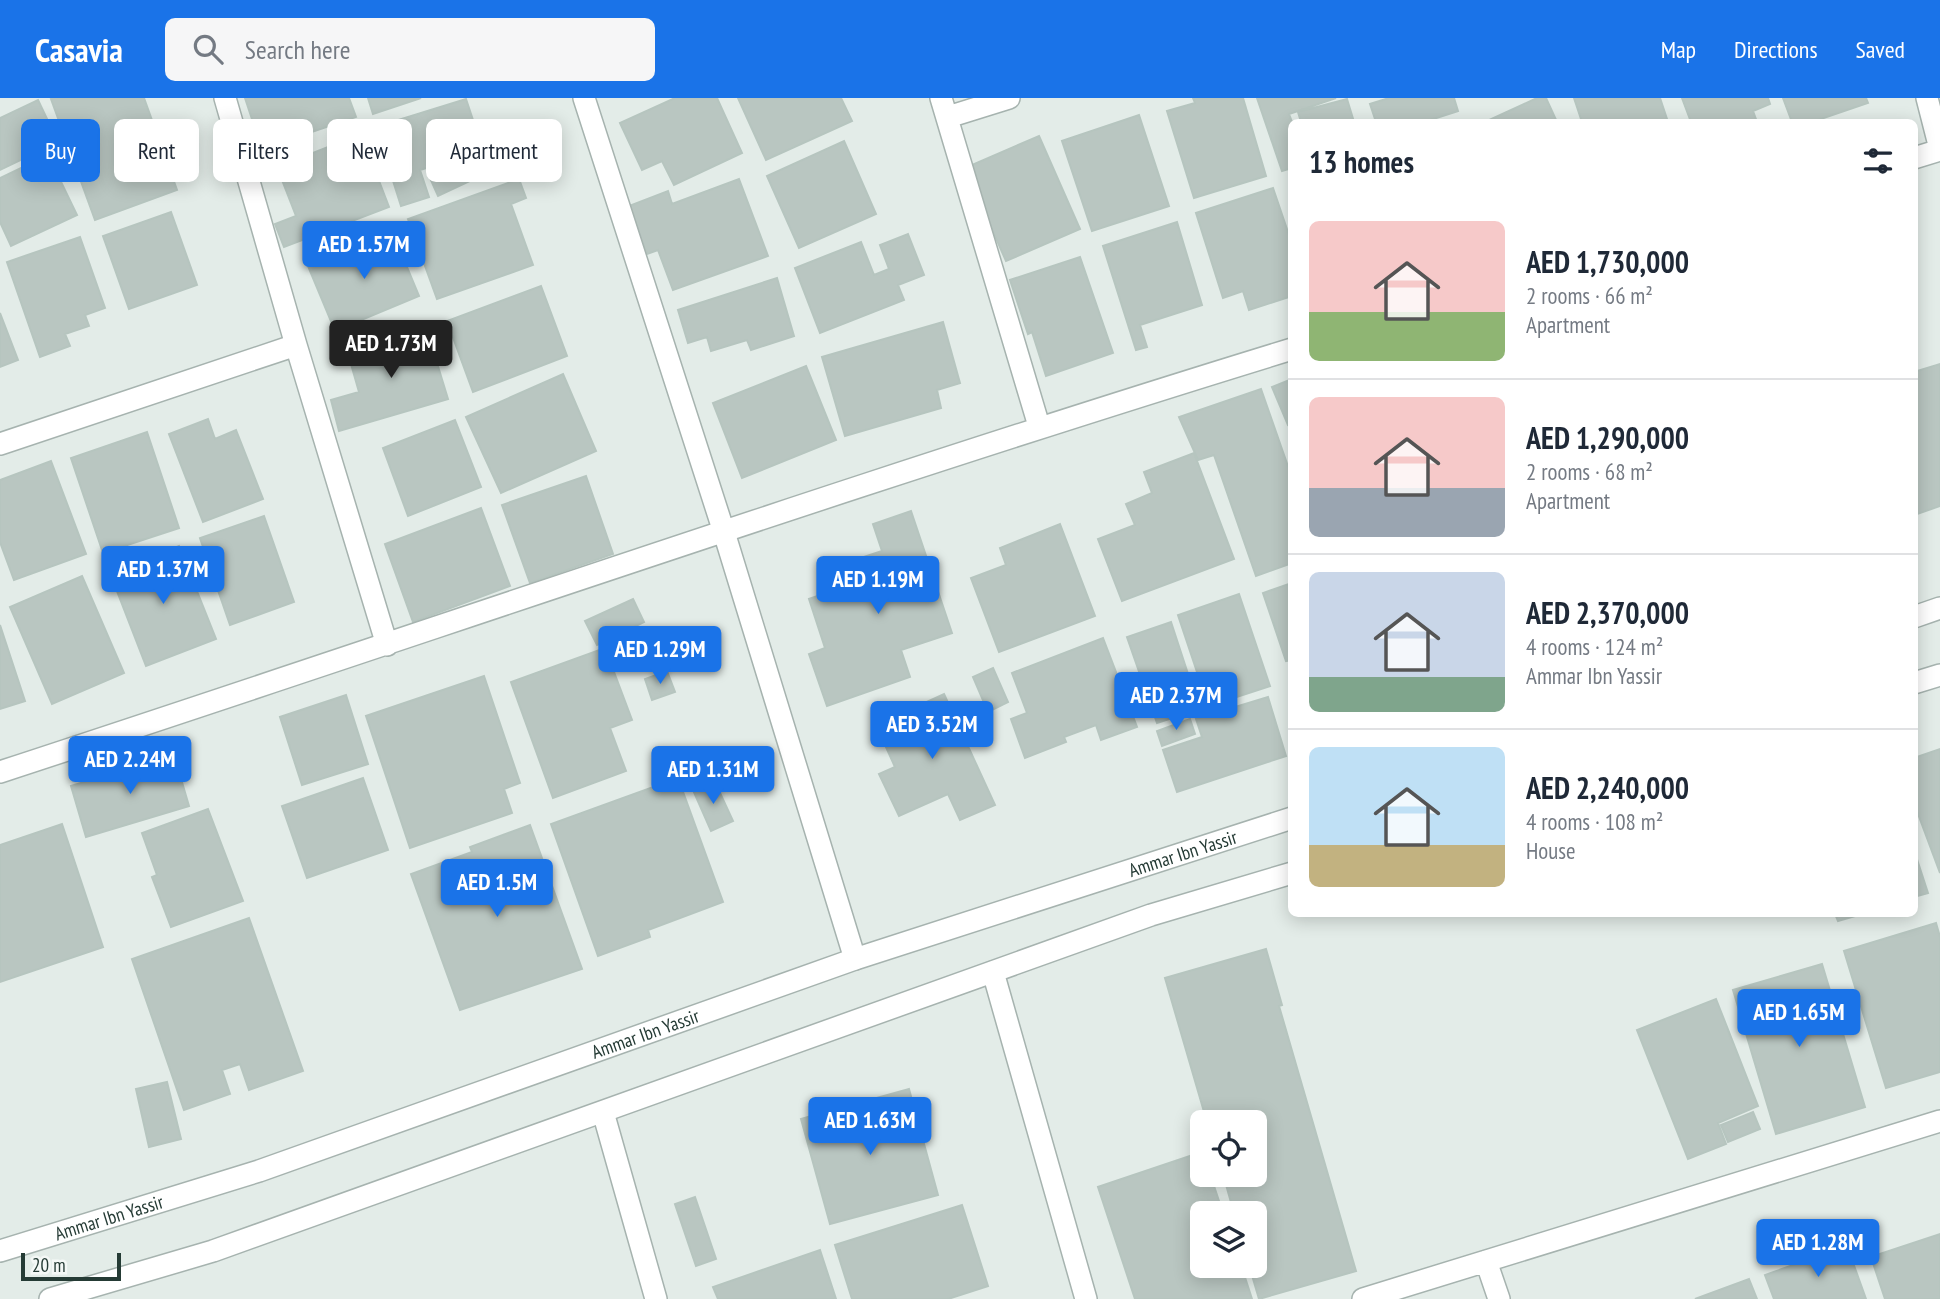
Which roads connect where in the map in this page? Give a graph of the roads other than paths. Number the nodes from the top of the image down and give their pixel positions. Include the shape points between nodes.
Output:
1 (225, 98) edge
2 (584, 98) edge
3 (1009, 98) edge
4 (1927, 98) edge
5 (945, 108) edge
6 (1940, 150) edge
7 (1918, 157) edge
8 (296, 345) junction
9 (1288, 350) edge
10 (1039, 426) junction
11 (0, 444) edge
12 (723, 529) junction
13 (1940, 608) edge
14 (1918, 616) edge
15 (387, 645) junction
16 (1940, 675) edge
17 (1918, 682) edge
18 (0, 772) edge
19 (1288, 819) edge
20 (1288, 874) edge
21 (855, 959) junction
22 (993, 972) junction
23 (603, 1112) junction
24 (1940, 1121) edge
25 (0, 1251) edge
26 (1486, 1261) junction
27 (50, 1299) edge
28 (656, 1299) edge
29 (1086, 1299) edge
30 (1363, 1299) edge
31 (1499, 1299) edge

1 - 8 street
2 - 12 street
3 - 5 street
4 - 6 street
5 - 10 street
6 - 7 street
8 - 11 street
8 - 15 street
9 - 10 street
10 - 12 street
12 - 15 street
12 - 21 street
13 - 14 street
15 - 18 street
16 - 17 street
19 - 21 street, Ammar Ibn Yassir
20 - 22 street via 1151,915
21 - 25 street, Ammar Ibn Yassir via 259,1171
22 - 23 street
22 - 29 street
23 - 27 street via 213,1251
23 - 28 street
24 - 26 street
26 - 30 street
26 - 31 street

